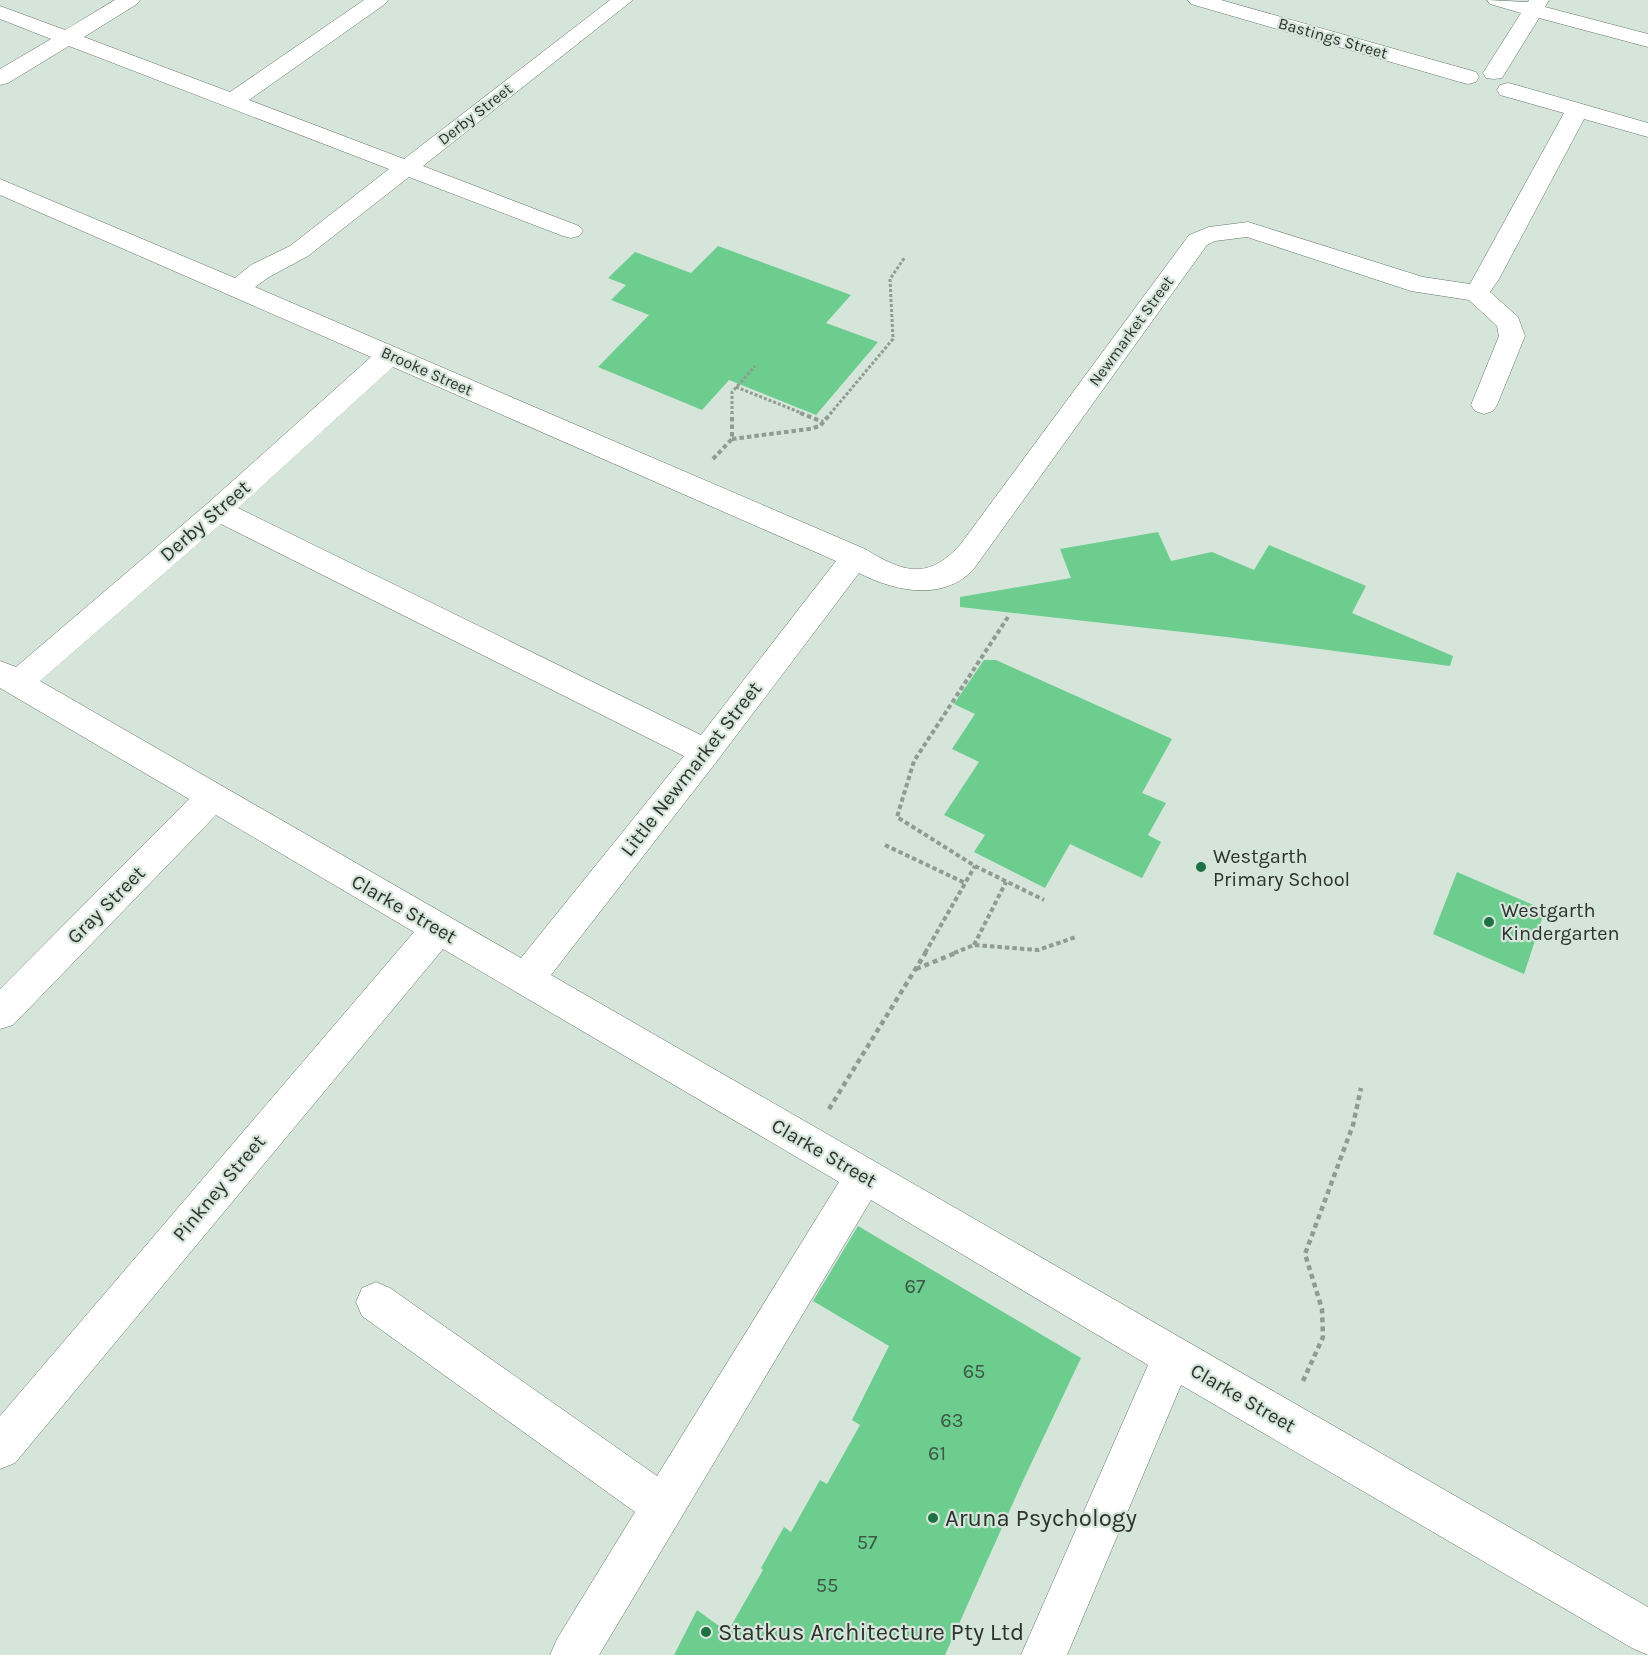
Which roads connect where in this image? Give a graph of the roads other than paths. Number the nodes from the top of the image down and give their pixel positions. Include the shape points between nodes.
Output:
1 (130, 0) edge
2 (378, 0) edge
3 (623, 0) edge
4 (1198, 0) edge
5 (1497, 0) edge
6 (1536, 5) edge
7 (0, 12) edge
8 (67, 38) junction
9 (1648, 41) edge
10 (0, 78) edge
11 (1494, 88) junction
12 (232, 101) junction
13 (1577, 110) junction
14 (1648, 130) edge
15 (406, 168) junction
16 (0, 186) edge
17 (571, 231) dead end
18 (247, 292) junction
19 (1476, 293) junction
20 (390, 355) junction
21 (1484, 405) dead end
22 (218, 510) junction
23 (855, 557) junction
24 (9, 678) edge
25 (706, 752) junction
26 (212, 797) junction
27 (438, 929) junction
28 (526, 979) junction
29 (0, 1012) edge
30 (864, 1176) junction
31 (376, 1302) dead end
32 (1172, 1358) junction
33 (0, 1448) edge
34 (663, 1506) junction
35 (1648, 1632) edge
36 (573, 1655) edge
37 (1044, 1655) edge

1 - 8 street
2 - 12 street
3 - 15 street, Derby Street
4 - 11 street, Bastings Street via 1468,77 1477,72
5 - 6 street
6 - 9 street
6 - 11 street
7 - 8 street
8 - 10 street
8 - 12 street
11 - 13 street
12 - 15 street
13 - 14 street
13 - 19 street
15 - 17 street
15 - 18 street, Derby Street via 299,251 279,279
16 - 18 street, Brooke Street
18 - 20 street, Brooke Street
19 - 21 street via 1512,330
19 - 23 street, Newmarket Street via 1420,285 1248,229 1209,234 1189,250 983,538 953,570 919,579 897,578
20 - 22 street, Derby Street
20 - 23 street, Brooke Street
22 - 24 street, Derby Street
22 - 25 street
23 - 25 street, Little Newmarket Street
24 - 26 street, Clarke Street
25 - 28 street, Little Newmarket Street
26 - 27 street, Clarke Street
26 - 29 street, Gray Street
27 - 28 street, Clarke Street
27 - 33 street, Pinkney Street
28 - 30 street, Clarke Street
30 - 32 street, Clarke Street
30 - 34 street
31 - 34 street
32 - 35 street, Clarke Street
32 - 37 street
34 - 36 street

